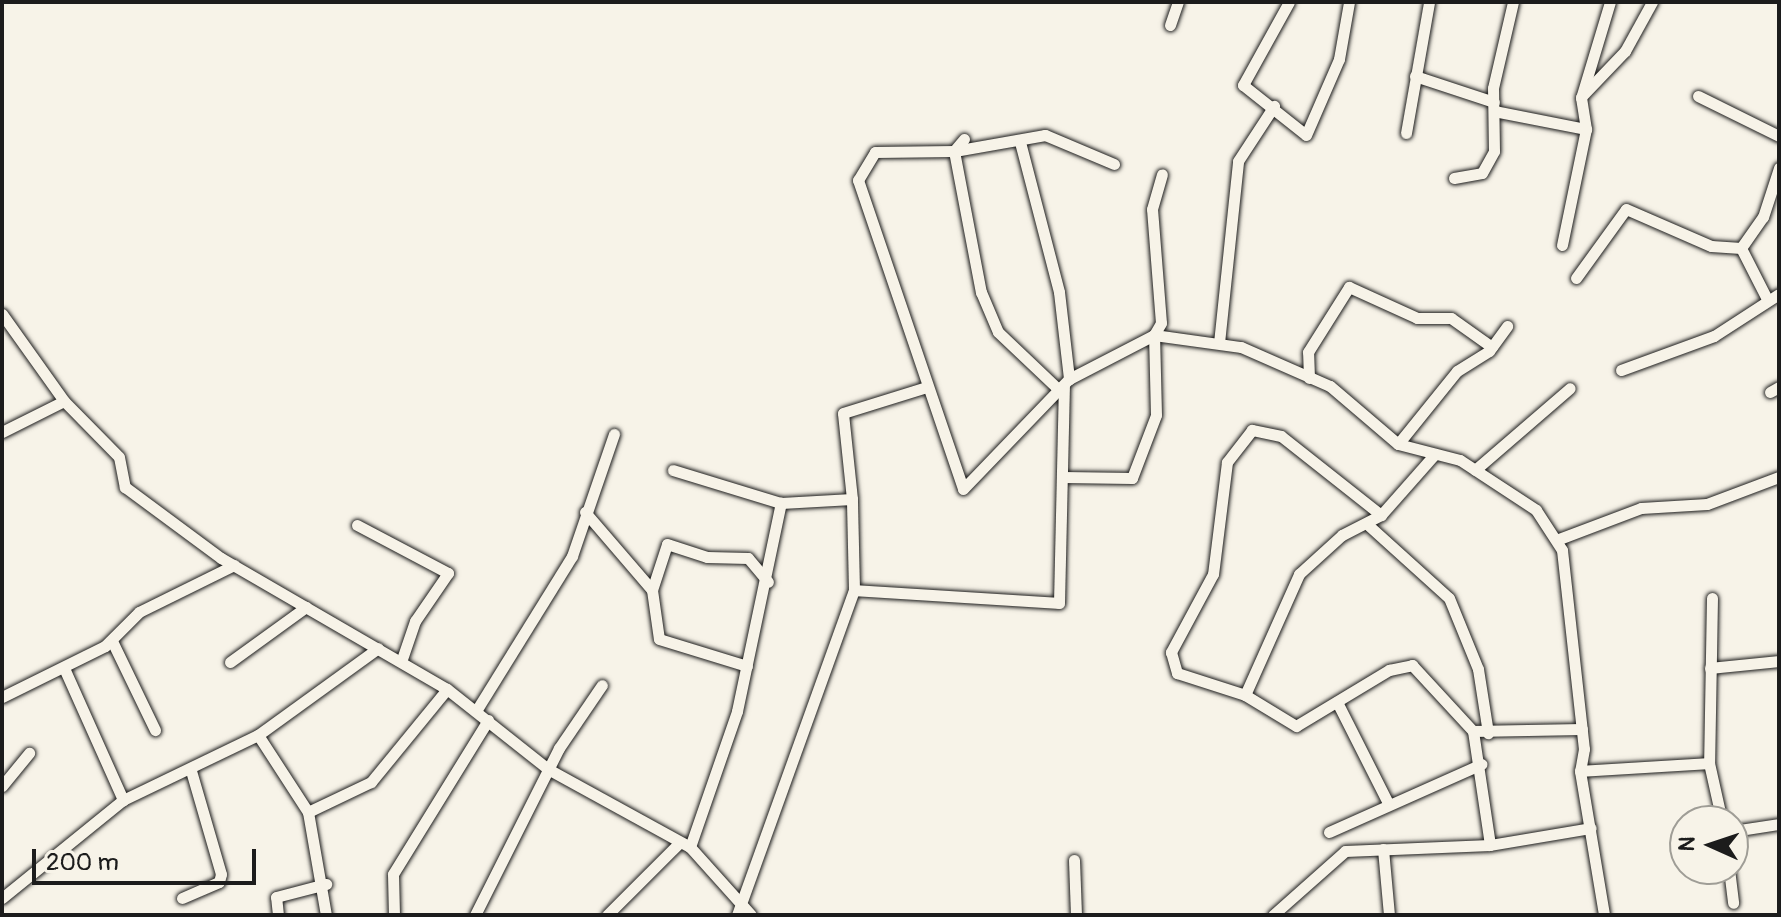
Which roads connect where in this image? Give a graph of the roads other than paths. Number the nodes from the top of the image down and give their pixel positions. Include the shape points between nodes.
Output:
1 (1178, 2) edge
2 (1289, 2) edge
3 (1349, 2) edge
4 (1429, 2) edge
5 (1513, 2) edge
6 (1610, 2) edge
7 (1652, 2) edge
8 (1170, 25) dead end
9 (1415, 76) junction
10 (1698, 96) dead end
11 (1581, 98) junction
12 (1274, 106) junction
13 (1494, 107) junction
14 (1586, 129) junction
15 (1406, 133) dead end
16 (1779, 136) edge
17 (964, 139) dead end
18 (1020, 142) junction
19 (954, 151) junction
20 (1114, 164) dead end
21 (1779, 168) edge
22 (1162, 174) dead end
23 (1454, 178) dead end
24 (1562, 245) dead end
25 (1741, 248) junction
26 (1576, 278) dead end
27 (1779, 294) edge
28 (1767, 299) junction
29 (2, 314) edge
30 (1507, 326) dead end
31 (1154, 335) junction
32 (1219, 343) junction
33 (1492, 347) junction
34 (1621, 370) dead end
35 (1309, 378) junction
36 (1064, 385) junction
37 (924, 388) junction
38 (1570, 388) dead end
39 (64, 401) junction
40 (2, 432) edge
41 (614, 434) dead end
42 (1398, 444) junction
43 (1435, 454) junction
44 (673, 470) dead end
45 (1475, 470) junction
46 (1063, 477) junction
47 (1779, 477) edge
48 (852, 499) junction
49 (781, 503) junction
50 (585, 512) junction
51 (1381, 515) junction
52 (1367, 524) junction
53 (357, 525) dead end
54 (1559, 539) junction
55 (234, 565) junction
56 (768, 582) junction
57 (652, 590) junction
58 (854, 590) junction
59 (1712, 598) dead end
60 (306, 607) junction
61 (112, 641) junction
62 (378, 648) junction
63 (1779, 661) edge
64 (230, 662) dead end
65 (401, 662) junction
66 (747, 666) junction
67 (64, 668) junction
68 (1710, 668) junction
69 (602, 685) dead end
70 (447, 689) junction
71 (1245, 695) junction
72 (2, 697) edge
73 (1337, 702) junction
74 (476, 711) junction
75 (488, 720) junction
76 (1582, 729) junction
77 (155, 730) dead end
78 (1473, 731) junction
79 (1488, 733) junction
80 (258, 735) junction
81 (29, 753) dead end
82 (1709, 763) junction
83 (1482, 764) junction
84 (548, 769) junction
85 (191, 771) junction
86 (1580, 771) junction
87 (2, 786) edge
88 (123, 800) junction
89 (1388, 803) junction
90 (1718, 805) edge
91 (308, 812) junction
92 (1779, 824) edge
93 (1591, 828) junction
94 (1749, 829) edge
95 (1329, 832) dead end
96 (685, 844) junction
97 (1490, 845) junction
98 (1383, 849) junction
99 (1074, 860) dead end
100 (326, 884) junction
101 (1731, 885) edge
102 (4, 889) edge
103 (182, 898) dead end
104 (1733, 903) dead end
105 (744, 912) edge
106 (278, 915) edge
107 (326, 915) edge
108 (394, 915) edge
109 (475, 915) edge
110 (607, 915) edge
111 (1076, 915) edge
112 (1273, 915) edge
113 (1389, 915) edge
114 (1604, 915) edge

1 - 8 street
2 - 12 street via 1244,77 1246,90
3 - 12 street via 1339,59 1312,132 1302,134
4 - 9 street
5 - 13 street
6 - 11 street
7 - 11 street via 1625,51
9 - 13 street
9 - 15 street via 1415,111
10 - 16 street
11 - 14 street
12 - 32 street via 1238,161
13 - 14 street
13 - 23 street via 1488,166
14 - 24 street
17 - 19 street
18 - 19 street
18 - 20 street via 1045,135
18 - 36 street via 1059,292
19 - 36 street via 981,292 998,332
19 - 37 street via 875,152 858,180
21 - 25 street via 1763,217
22 - 31 street via 1152,209 1161,323
25 - 26 street via 1711,246 1626,209
25 - 28 street
27 - 28 street
28 - 34 street via 1714,336
29 - 39 street
30 - 33 street
31 - 32 street
31 - 36 street
31 - 46 street via 1158,408 1132,478
32 - 35 street
33 - 35 street via 1451,318 1417,318 1349,287 1308,352
33 - 42 street via 1457,371
35 - 42 street via 1345,394
36 - 37 street via 963,489
36 - 46 street
37 - 48 street via 843,413
38 - 45 street
39 - 40 street
39 - 55 street via 119,457 125,487
41 - 50 street
42 - 43 street
43 - 45 street
43 - 51 street
44 - 49 street
45 - 54 street via 1536,510
46 - 58 street via 1059,603
47 - 54 street via 1707,504 1641,508
48 - 49 street
48 - 58 street
49 - 56 street
50 - 57 street
50 - 74 street via 545,607
51 - 52 street
51 - 71 street via 1266,428 1252,430 1235,449 1216,519 1213,574 1171,652 1182,678
52 - 71 street via 1342,535 1293,581
52 - 79 street via 1449,598 1478,669
53 - 65 street via 448,573 415,621
54 - 76 street
55 - 60 street
55 - 61 street via 139,612
56 - 57 street via 748,558 707,557 667,544
56 - 66 street
57 - 66 street via 659,639
58 - 105 street via 806,711
59 - 68 street
60 - 62 street
60 - 64 street
61 - 67 street
61 - 77 street
62 - 65 street
62 - 80 street
63 - 68 street
65 - 70 street
66 - 96 street
67 - 72 street
67 - 88 street
68 - 82 street
69 - 84 street
70 - 74 street
70 - 91 street via 371,782
71 - 73 street via 1296,726
73 - 78 street via 1389,670 1412,665
73 - 89 street
74 - 75 street
75 - 84 street
75 - 108 street via 393,874
76 - 79 street
76 - 86 street
78 - 79 street
78 - 83 street
80 - 85 street
80 - 91 street
81 - 87 street
82 - 86 street
82 - 90 street
83 - 89 street
83 - 97 street
84 - 96 street
84 - 109 street
85 - 88 street
85 - 103 street via 221,874 219,882
86 - 93 street
88 - 102 street
89 - 95 street
91 - 100 street
92 - 94 street
93 - 97 street
93 - 114 street
96 - 105 street
96 - 110 street
97 - 98 street
98 - 112 street via 1333,858
98 - 113 street
99 - 111 street
100 - 106 street via 276,897
100 - 107 street
101 - 104 street

